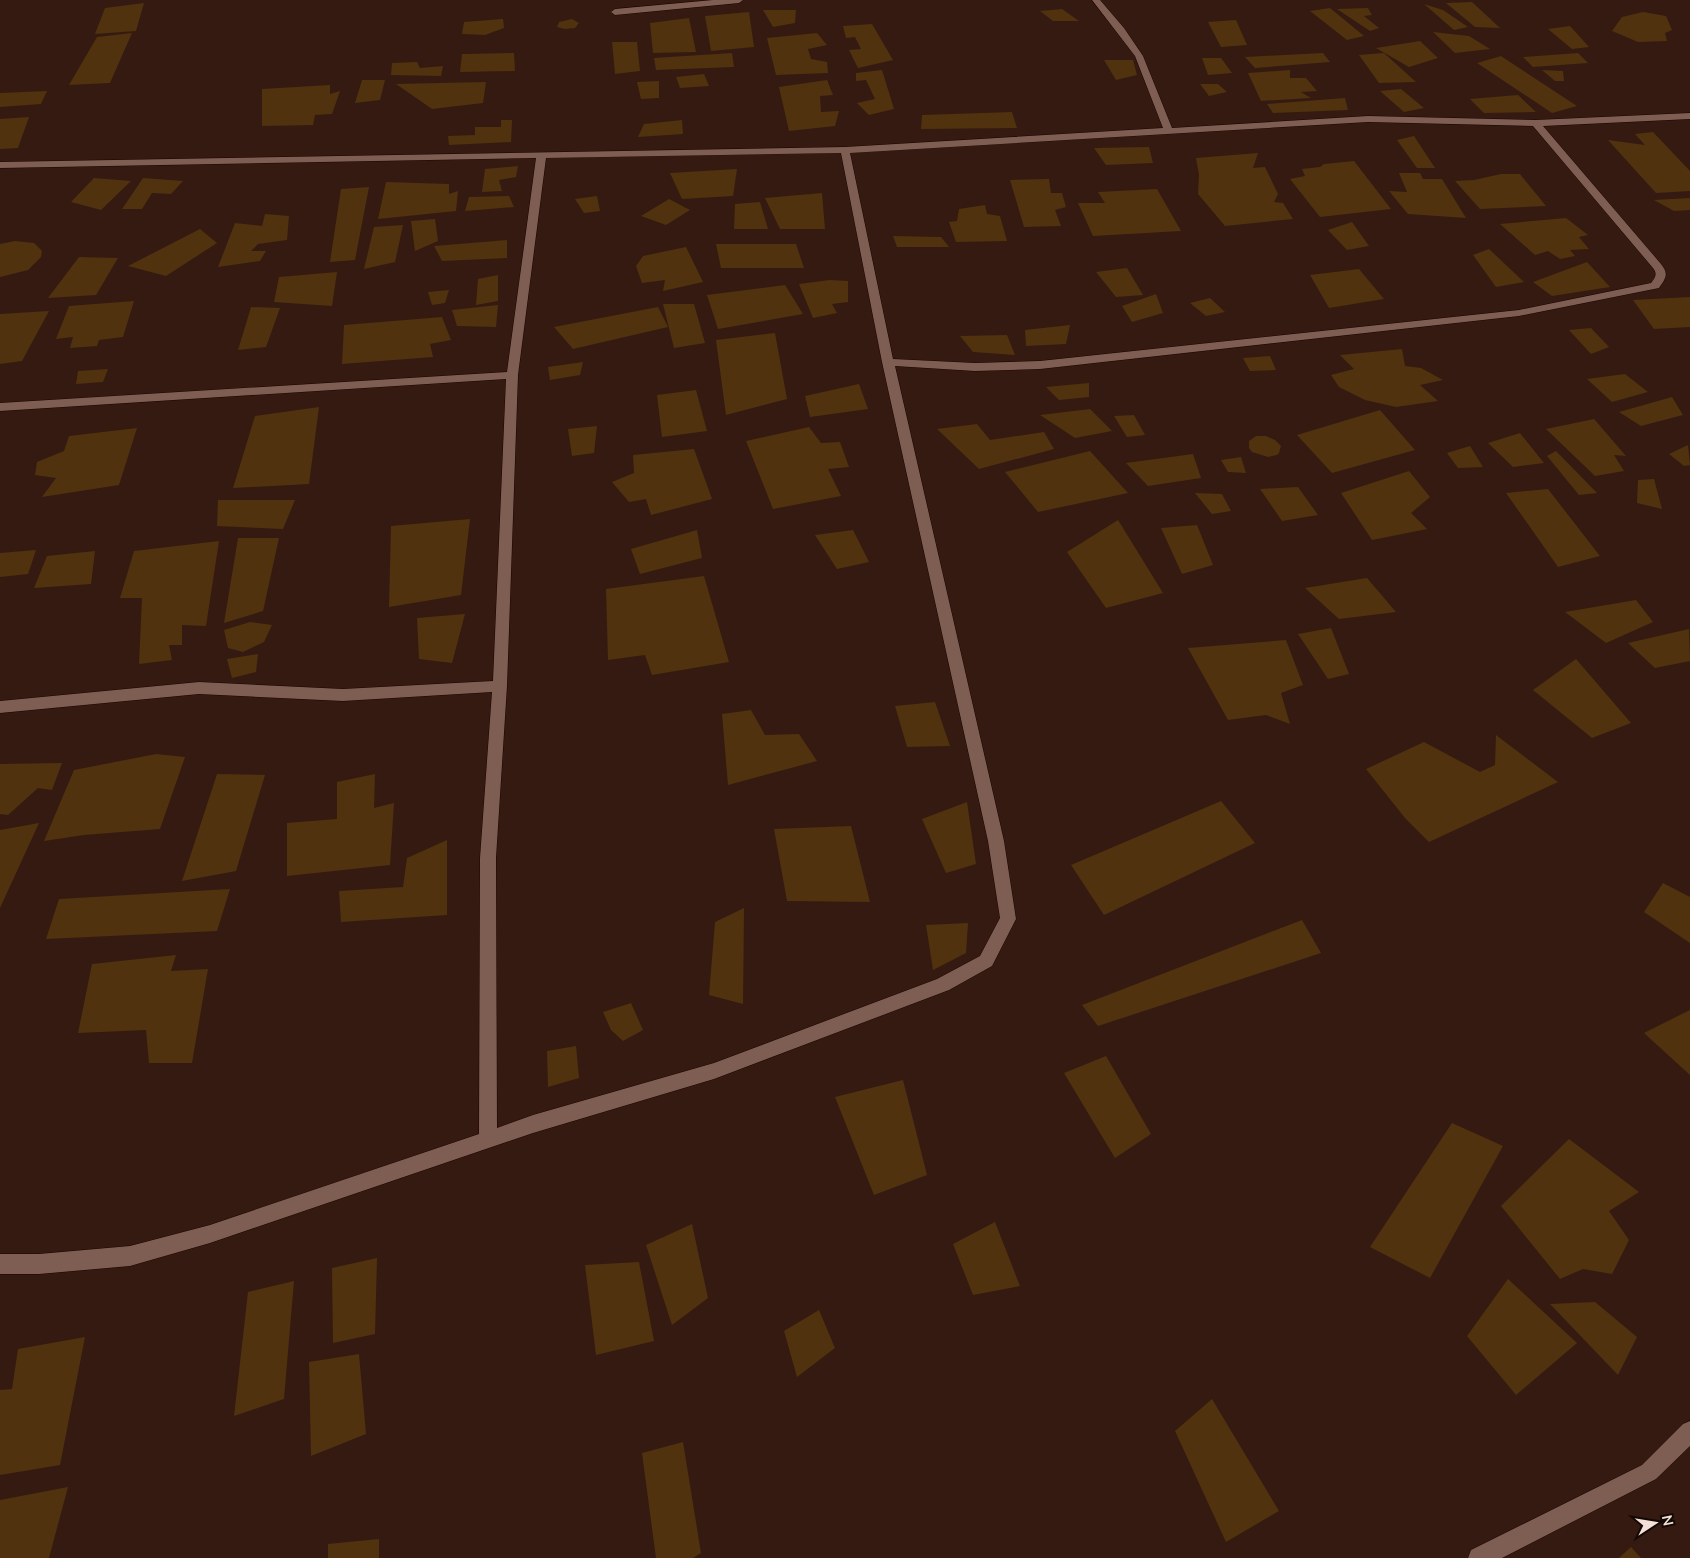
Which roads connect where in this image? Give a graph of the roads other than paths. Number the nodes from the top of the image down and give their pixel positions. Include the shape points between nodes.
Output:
1 (739, 0) edge
2 (1096, 0) edge
3 (616, 12) dead end
4 (1690, 116) edge
5 (1536, 123) junction
6 (1169, 132) junction
7 (845, 150) junction
8 (541, 156) junction
9 (0, 165) edge
10 (888, 362) junction
11 (512, 375) junction
12 (0, 407) edge
13 (500, 686) junction
14 (0, 707) edge
15 (488, 1140) junction
16 (0, 1264) edge
17 (1690, 1431) edge
18 (1479, 1558) edge

1 - 3 street
2 - 6 street via 1139,56
4 - 5 street
5 - 6 street via 1368,119
5 - 10 street via 1661,271 1655,286 1519,313 1040,366 975,367
6 - 7 street
7 - 8 street
7 - 10 street
8 - 9 street
8 - 11 street
10 - 15 street via 996,841 1008,919 986,961 943,985 714,1071
11 - 12 street
11 - 13 street
13 - 14 street via 343,695 199,688
13 - 15 street via 488,858
15 - 16 street via 237,1225 130,1256
17 - 18 street via 1649,1472

